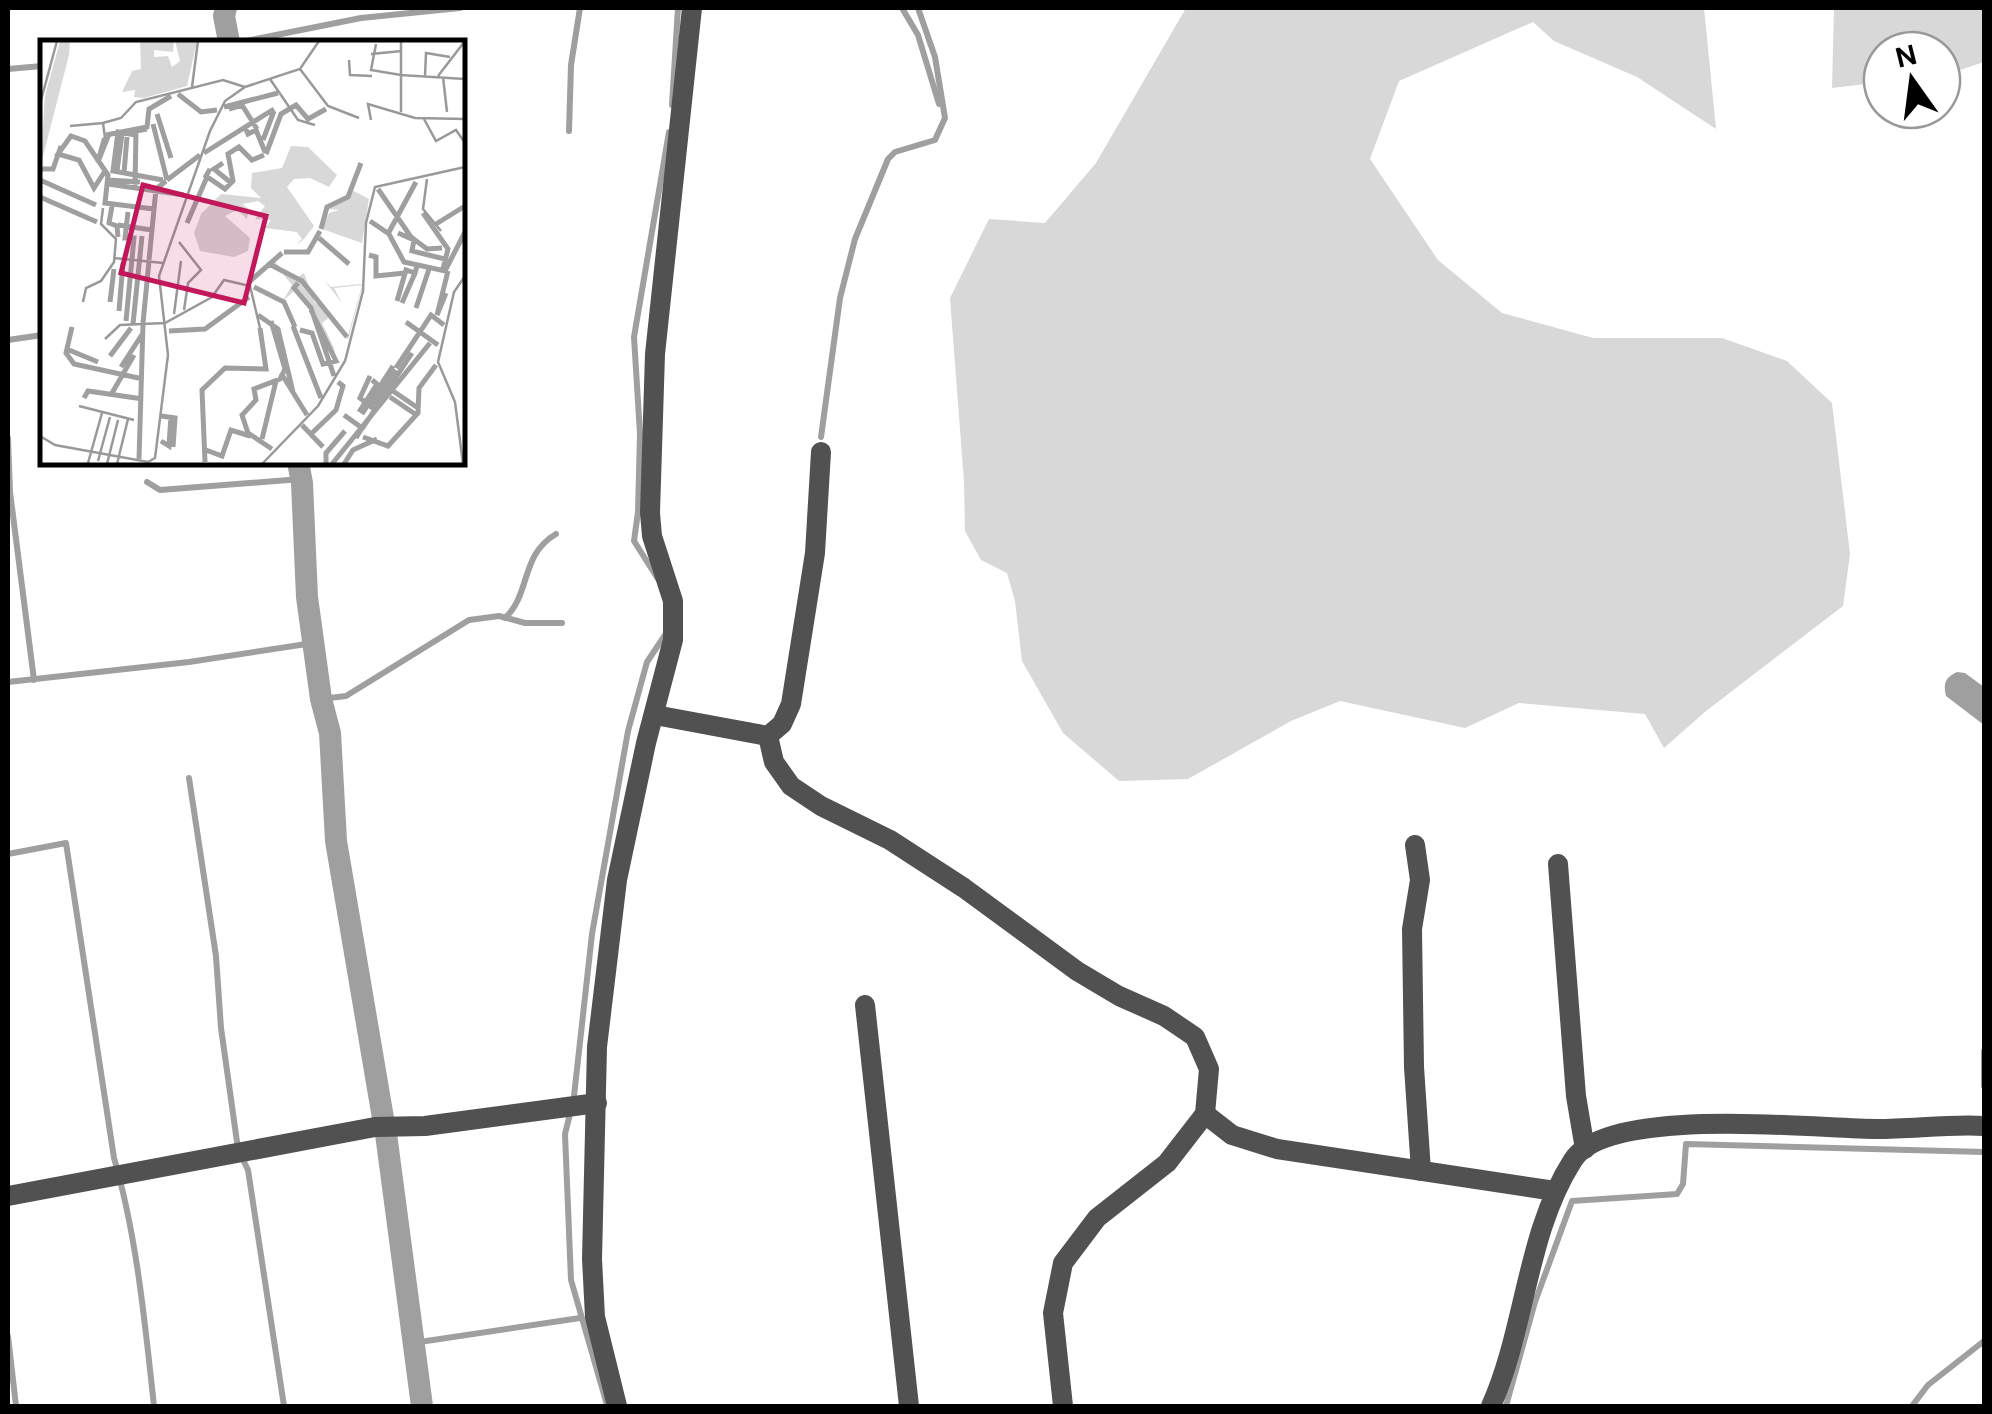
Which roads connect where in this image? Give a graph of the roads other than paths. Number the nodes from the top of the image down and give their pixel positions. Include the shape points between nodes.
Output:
1 (692, 8) edge
2 (821, 452) dead end
3 (654, 715) junction
4 (768, 736) junction
5 (1415, 845) dead end
6 (1558, 864) dead end
7 (866, 1005) dead end
8 (597, 1104) junction
9 (1205, 1114) junction
10 (1984, 1126) edge
11 (1586, 1148) junction
12 (1421, 1170) junction
13 (1555, 1191) junction
14 (8, 1196) edge
15 (618, 1406) edge
16 (909, 1406) edge
17 (1063, 1406) edge
18 (1491, 1406) edge

1 - 3 street via 655,354 650,512 673,601 673,640
2 - 4 street via 815,553 790,704
3 - 4 street
3 - 8 street via 618,880 602,996
4 - 9 street via 774,762 791,786 890,840 1077,971 1194,1037 1209,1069
5 - 12 street
6 - 11 street
7 - 16 street
8 - 14 street via 374,1127
8 - 15 street via 596,1318
9 - 12 street via 1232,1135 1277,1149
9 - 17 street via 1168,1163 1097,1218 1064,1263 1054,1313
10 - 11 street via 1714,1124 1637,1130
11 - 13 street
12 - 13 street
13 - 18 street

